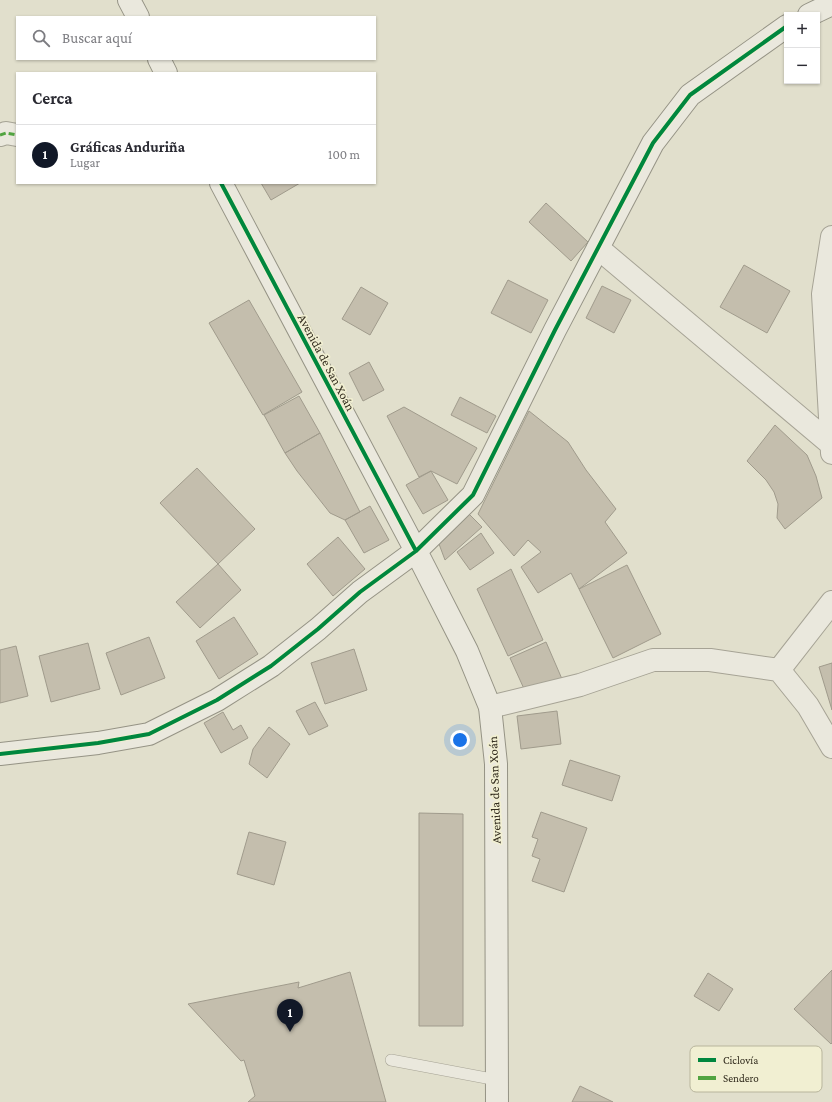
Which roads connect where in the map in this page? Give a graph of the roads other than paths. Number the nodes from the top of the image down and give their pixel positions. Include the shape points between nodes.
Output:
1 (129, 0) edge
2 (832, 4) edge
3 (815, 12) edge
4 (137, 16) edge
5 (784, 28) edge
6 (160, 60) edge
7 (166, 72) edge
8 (0, 135) edge
9 (16, 135) edge
10 (222, 184) edge
11 (832, 237) edge
12 (598, 248) junction
13 (831, 451) edge
14 (416, 551) junction
15 (832, 602) edge
16 (779, 670) junction
17 (490, 707) junction
18 (832, 747) edge
19 (0, 754) edge
20 (391, 1060) dead end
21 (497, 1080) junction
22 (497, 1102) edge

1 - 4 street
2 - 3 street
5 - 12 street via 690,95 653,143
6 - 7 street
8 - 9 street
10 - 14 street, Avenida de San Xoán
11 - 13 street via 823,294
12 - 13 street
12 - 14 street via 473,495
14 - 17 street, Avenida de San Xoán via 467,651
14 - 19 street via 360,592 271,666 217,700 149,734 98,743
15 - 16 street
16 - 17 street via 710,660 653,660 580,685
16 - 18 street via 808,706
17 - 21 street, Avenida de San Xoán via 496,764
20 - 21 lane
21 - 22 street, Avenida de San Xoán

